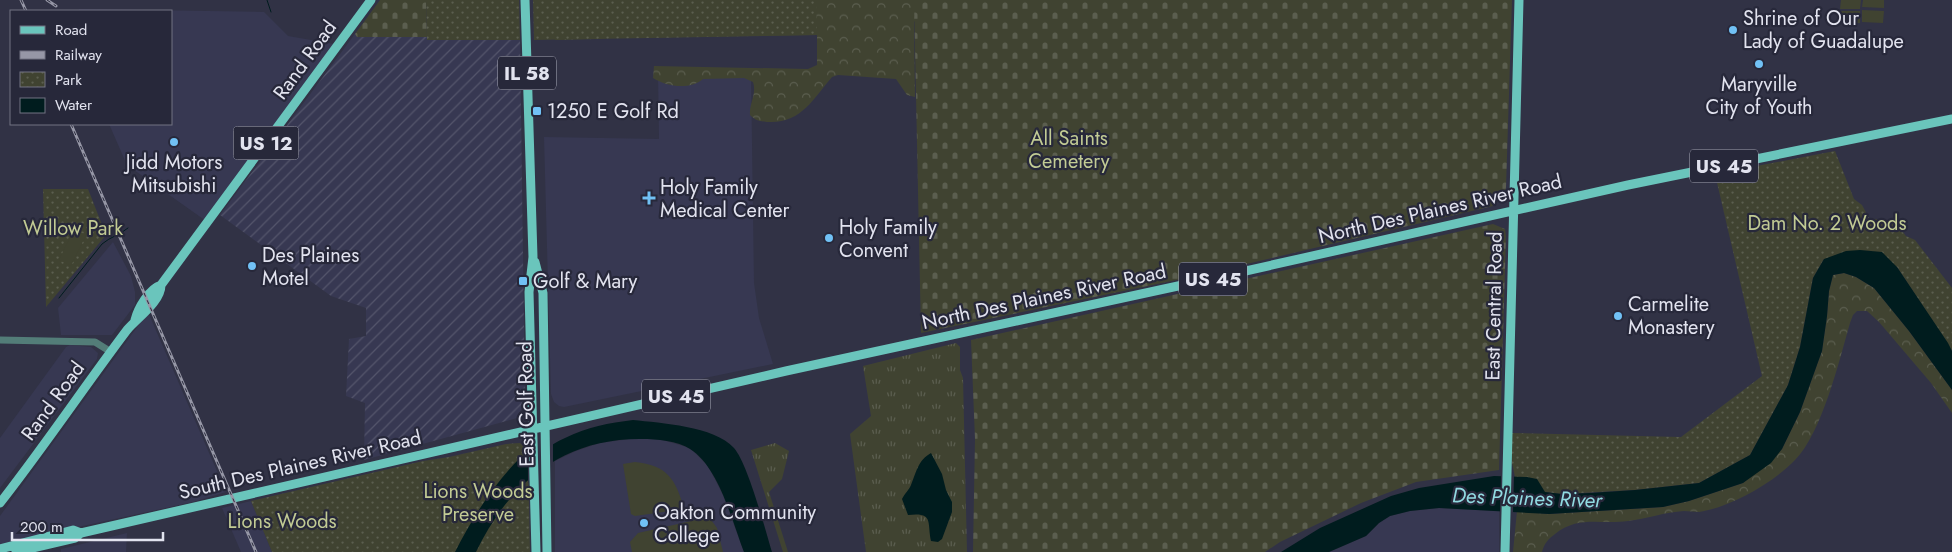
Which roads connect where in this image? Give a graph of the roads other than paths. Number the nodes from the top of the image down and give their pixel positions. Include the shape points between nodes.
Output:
1 (371, 0) edge
2 (525, 0) edge
3 (1519, 0) edge
4 (1952, 119) edge
5 (1514, 211) junction
6 (533, 257) junction
7 (0, 340) edge
8 (111, 352) junction
9 (544, 427) junction
10 (531, 430) junction
11 (438, 451) joint
12 (0, 503) edge
13 (81, 533) junction
14 (0, 549) edge
15 (16, 552) edge
16 (536, 552) edge
17 (547, 552) edge
18 (1505, 552) edge

1 - 8 main road, Rand Road / US 12 via 161,285 154,287
2 - 6 main road, East Golf Road / IL 58
3 - 5 main road, East Central Road
4 - 5 main road, North Des Plaines River Road / US 45
5 - 9 main road, North Des Plaines River Road / US 45
5 - 18 main road, East Central Road
6 - 9 main road, East Golf Road / IL 58 via 542,293
6 - 10 main road, East Golf Road / IL 58 via 529,292
7 - 8 street via 95,342
8 - 12 main road, Rand Road / US 12
9 - 10 main road, North Des Plaines River Road / US 45
9 - 17 main road, East Golf Road / IL 58
10 - 11 main road, North Des Plaines River Road / US 45
10 - 16 main road, East Golf Road / IL 58
11 - 13 main road, South Des Plaines River Road / US 45
13 - 14 main road, South Des Plaines River Road / US 45 via 73,530
13 - 15 main road, South Des Plaines River Road / US 45 via 75,538

